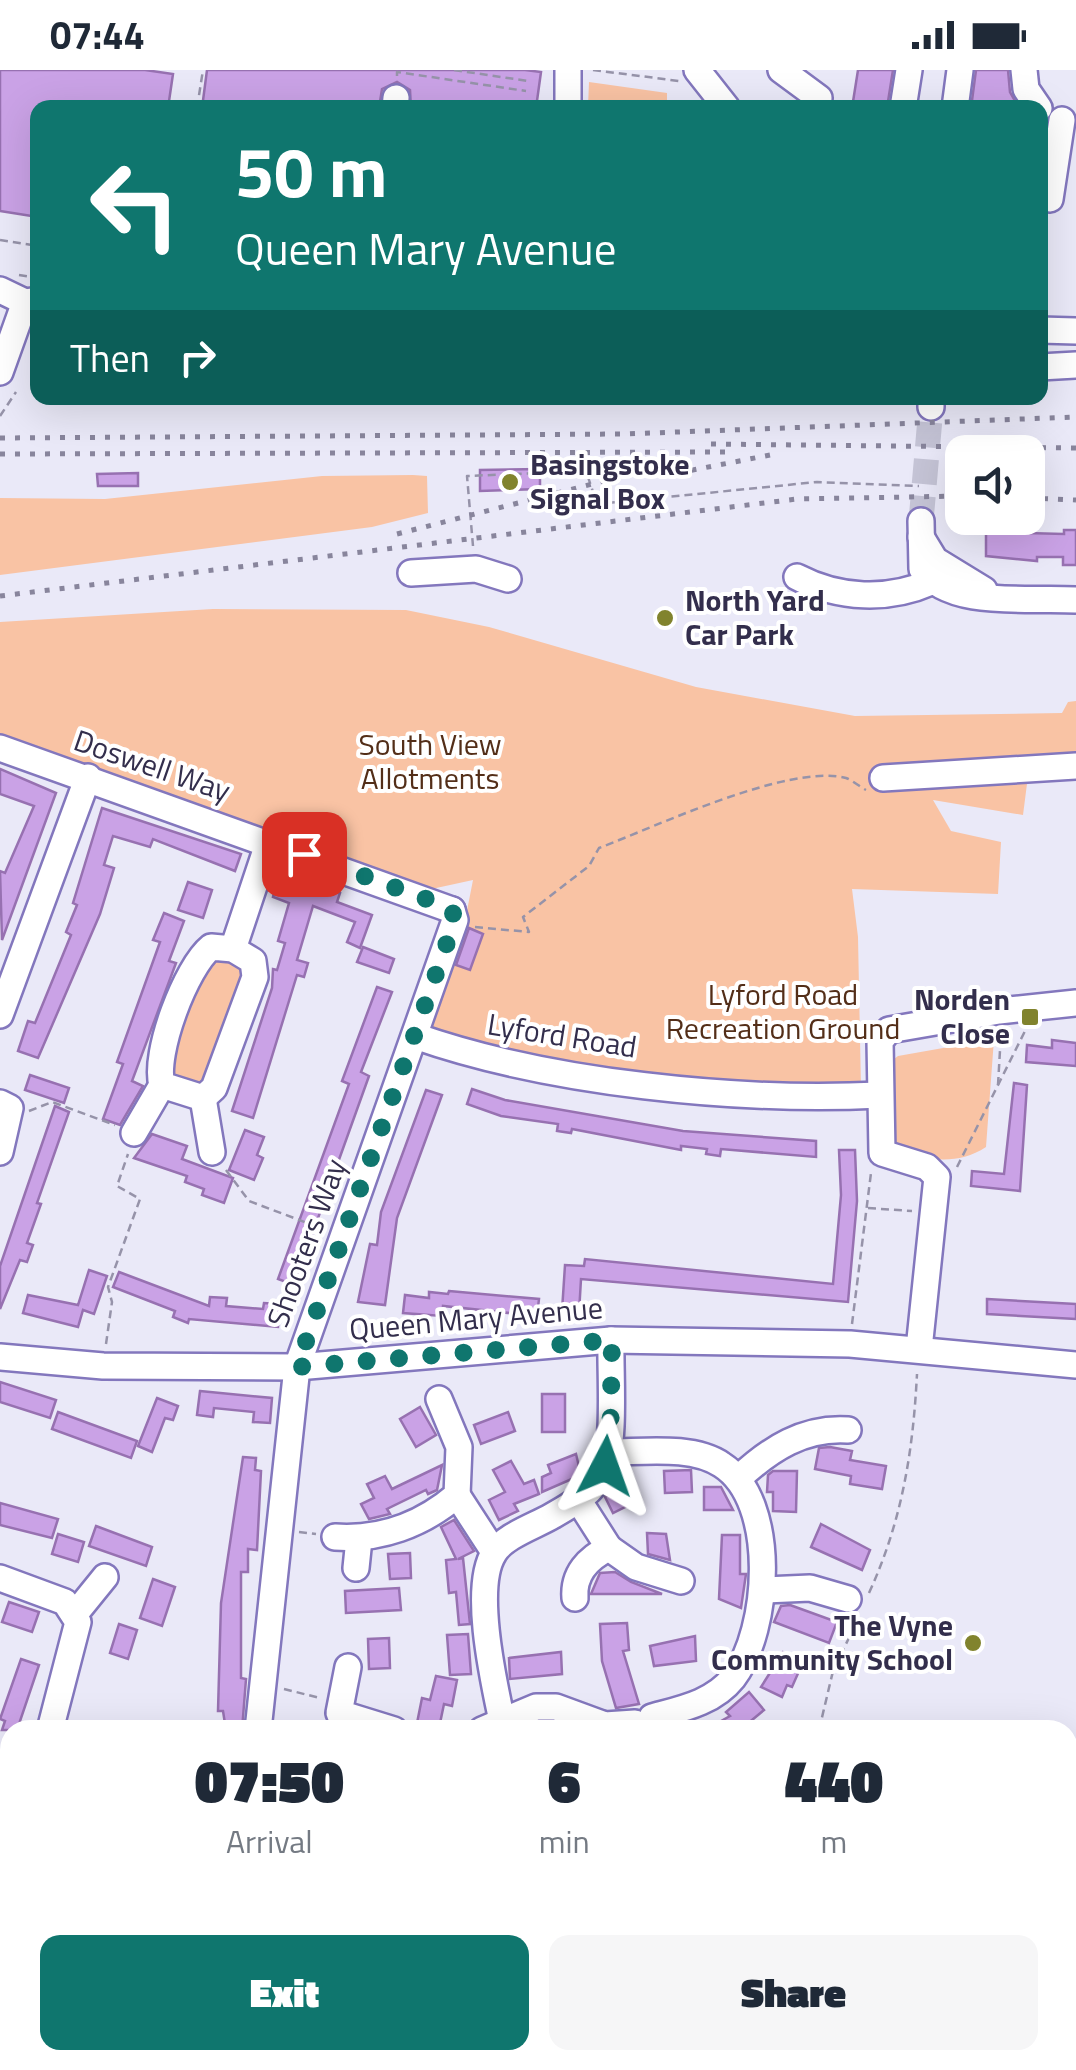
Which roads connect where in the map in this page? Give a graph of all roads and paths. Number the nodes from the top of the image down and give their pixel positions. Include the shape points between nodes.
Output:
1 (203, 70) edge
2 (454, 70) edge
3 (568, 70) edge
4 (593, 70) edge
5 (781, 70) edge
6 (909, 70) edge
7 (960, 70) edge
8 (1024, 70) edge
9 (694, 74) edge
10 (528, 81) dead end
11 (526, 91) dead end
12 (396, 92) edge
13 (198, 100) edge
14 (568, 100) edge
15 (719, 100) edge
16 (819, 100) edge
17 (904, 100) edge
18 (956, 100) edge
19 (1038, 100) edge
20 (1054, 114) edge
21 (1055, 200) edge
22 (0, 240) edge
23 (30, 245) edge
24 (0, 290) edge
25 (30, 301) edge
26 (30, 305) edge
27 (1048, 330) edge
28 (1076, 331) edge
29 (1076, 365) edge
30 (1048, 367) edge
31 (8, 382) edge
32 (0, 416) edge
33 (919, 486) dead end
34 (476, 569) junction
35 (412, 573) dead end
36 (798, 578) dead end
37 (508, 579) dead end
38 (931, 582) junction
39 (1001, 596) junction
40 (1076, 600) edge
41 (0, 748) edge
42 (1076, 766) edge
43 (88, 778) junction
44 (883, 778) joint
45 (268, 841) junction
46 (456, 911) junction
47 (232, 948) junction
48 (1076, 1003) edge
49 (0, 1015) edge
50 (1002, 1021) dead end
51 (1026, 1030) dead end
52 (414, 1036) junction
53 (162, 1085) junction
54 (998, 1089) junction
55 (880, 1095) junction
56 (203, 1098) junction
57 (5, 1111) edge
58 (134, 1133) junction
59 (0, 1152) edge
60 (212, 1152) joint
61 (872, 1162) dead end
62 (952, 1178) dead end
63 (868, 1208) junction
64 (933, 1213) junction
65 (343, 1237) junction
66 (852, 1330) dead end
67 (612, 1340) junction
68 (918, 1356) junction
69 (0, 1357) edge
70 (1076, 1365) edge
71 (103, 1366) junction
72 (297, 1367) junction
73 (451, 1408) dead end
74 (848, 1430) dead end
75 (610, 1452) junction
76 (740, 1478) junction
77 (457, 1495) junction
78 (579, 1501) junction
79 (283, 1530) junction
80 (347, 1538) junction
81 (609, 1548) junction
82 (494, 1552) junction
83 (356, 1568) dead end
84 (104, 1577) dead end
85 (0, 1578) edge
86 (681, 1580) dead end
87 (765, 1590) junction
88 (575, 1598) dead end
89 (848, 1598) dead end
90 (75, 1614) junction
91 (348, 1667) dead end
92 (676, 1683) dead end
93 (263, 1684) junction
94 (680, 1709) junction
95 (53, 1720) edge
96 (259, 1720) edge
97 (346, 1720) edge
98 (347, 1720) edge
99 (492, 1720) edge
100 (506, 1720) edge
101 (586, 1720) edge
102 (643, 1720) edge
103 (821, 1720) edge

1 - 13 path
2 - 10 path
3 - 14 street
4 - 9 path via 671,83
5 - 16 street
6 - 17 street
7 - 18 street
8 - 19 street via 1026,89
9 - 15 street
11 - 12 path
20 - 21 street
22 - 23 path
24 - 25 street
26 - 31 street
27 - 28 street
29 - 30 street
31 - 32 path
33 - 34 path via 804,483 597,504 586,471 467,476
34 - 35 street
34 - 37 street
36 - 38 street via 823,591 891,596
38 - 39 street via 958,595
38 - 39 street via 922,569 921,529 936,560
39 - 40 street
41 - 43 street, Doswell Way
42 - 44 street
43 - 45 street, Doswell Way
43 - 49 street
44 - 46 path via 870,793 846,778 746,792 599,848 590,866 523,918 529,932 464,926
45 - 46 street, Doswell Way
45 - 47 street
46 - 52 street, Shooters Way
47 - 53 street via 212,946 196,959 156,1066
47 - 56 street via 253,961 255,977 214,1088
48 - 55 street via 889,1030 880,1041
50 - 54 path
51 - 54 path
52 - 55 street, Lyford Road via 501,1064 602,1078 768,1097
52 - 65 street, Shooters Way
53 - 56 street
53 - 58 street
54 - 62 path
55 - 64 street via 882,1152 935,1172
56 - 60 street
57 - 58 path via 52,1102
57 - 59 street
58 - 71 path via 118,1186 140,1199 108,1287
60 - 65 path via 249,1200
61 - 63 path
63 - 64 path
63 - 66 path
64 - 68 street
65 - 72 street, Shooters Way
67 - 68 street, Queen Mary Avenue
67 - 72 street, Queen Mary Avenue
67 - 75 street
68 - 70 street, Queen Mary Avenue
68 - 103 path via 913,1450 893,1541 833,1671
69 - 71 street, Queen Mary Avenue
71 - 72 street, Queen Mary Avenue
72 - 79 street, Shooters Way
73 - 77 street via 459,1447
74 - 76 street via 789,1429
75 - 76 street via 699,1454
75 - 78 street
76 - 87 street
77 - 80 street via 401,1529
77 - 82 street
78 - 81 street
78 - 82 street
79 - 80 path
79 - 93 street, Shooters Way
80 - 83 street
81 - 86 street via 636,1567
81 - 88 street via 576,1576
82 - 99 street via 486,1590
84 - 90 street
85 - 90 street via 53,1597
87 - 89 street via 810,1588
87 - 94 street via 752,1644 733,1677 713,1697
90 - 95 street via 78,1632
91 - 98 street
92 - 94 street
93 - 96 street, Shooters Way
93 - 97 path via 331,1701
94 - 102 street
100 - 101 street via 536,1707 556,1707

